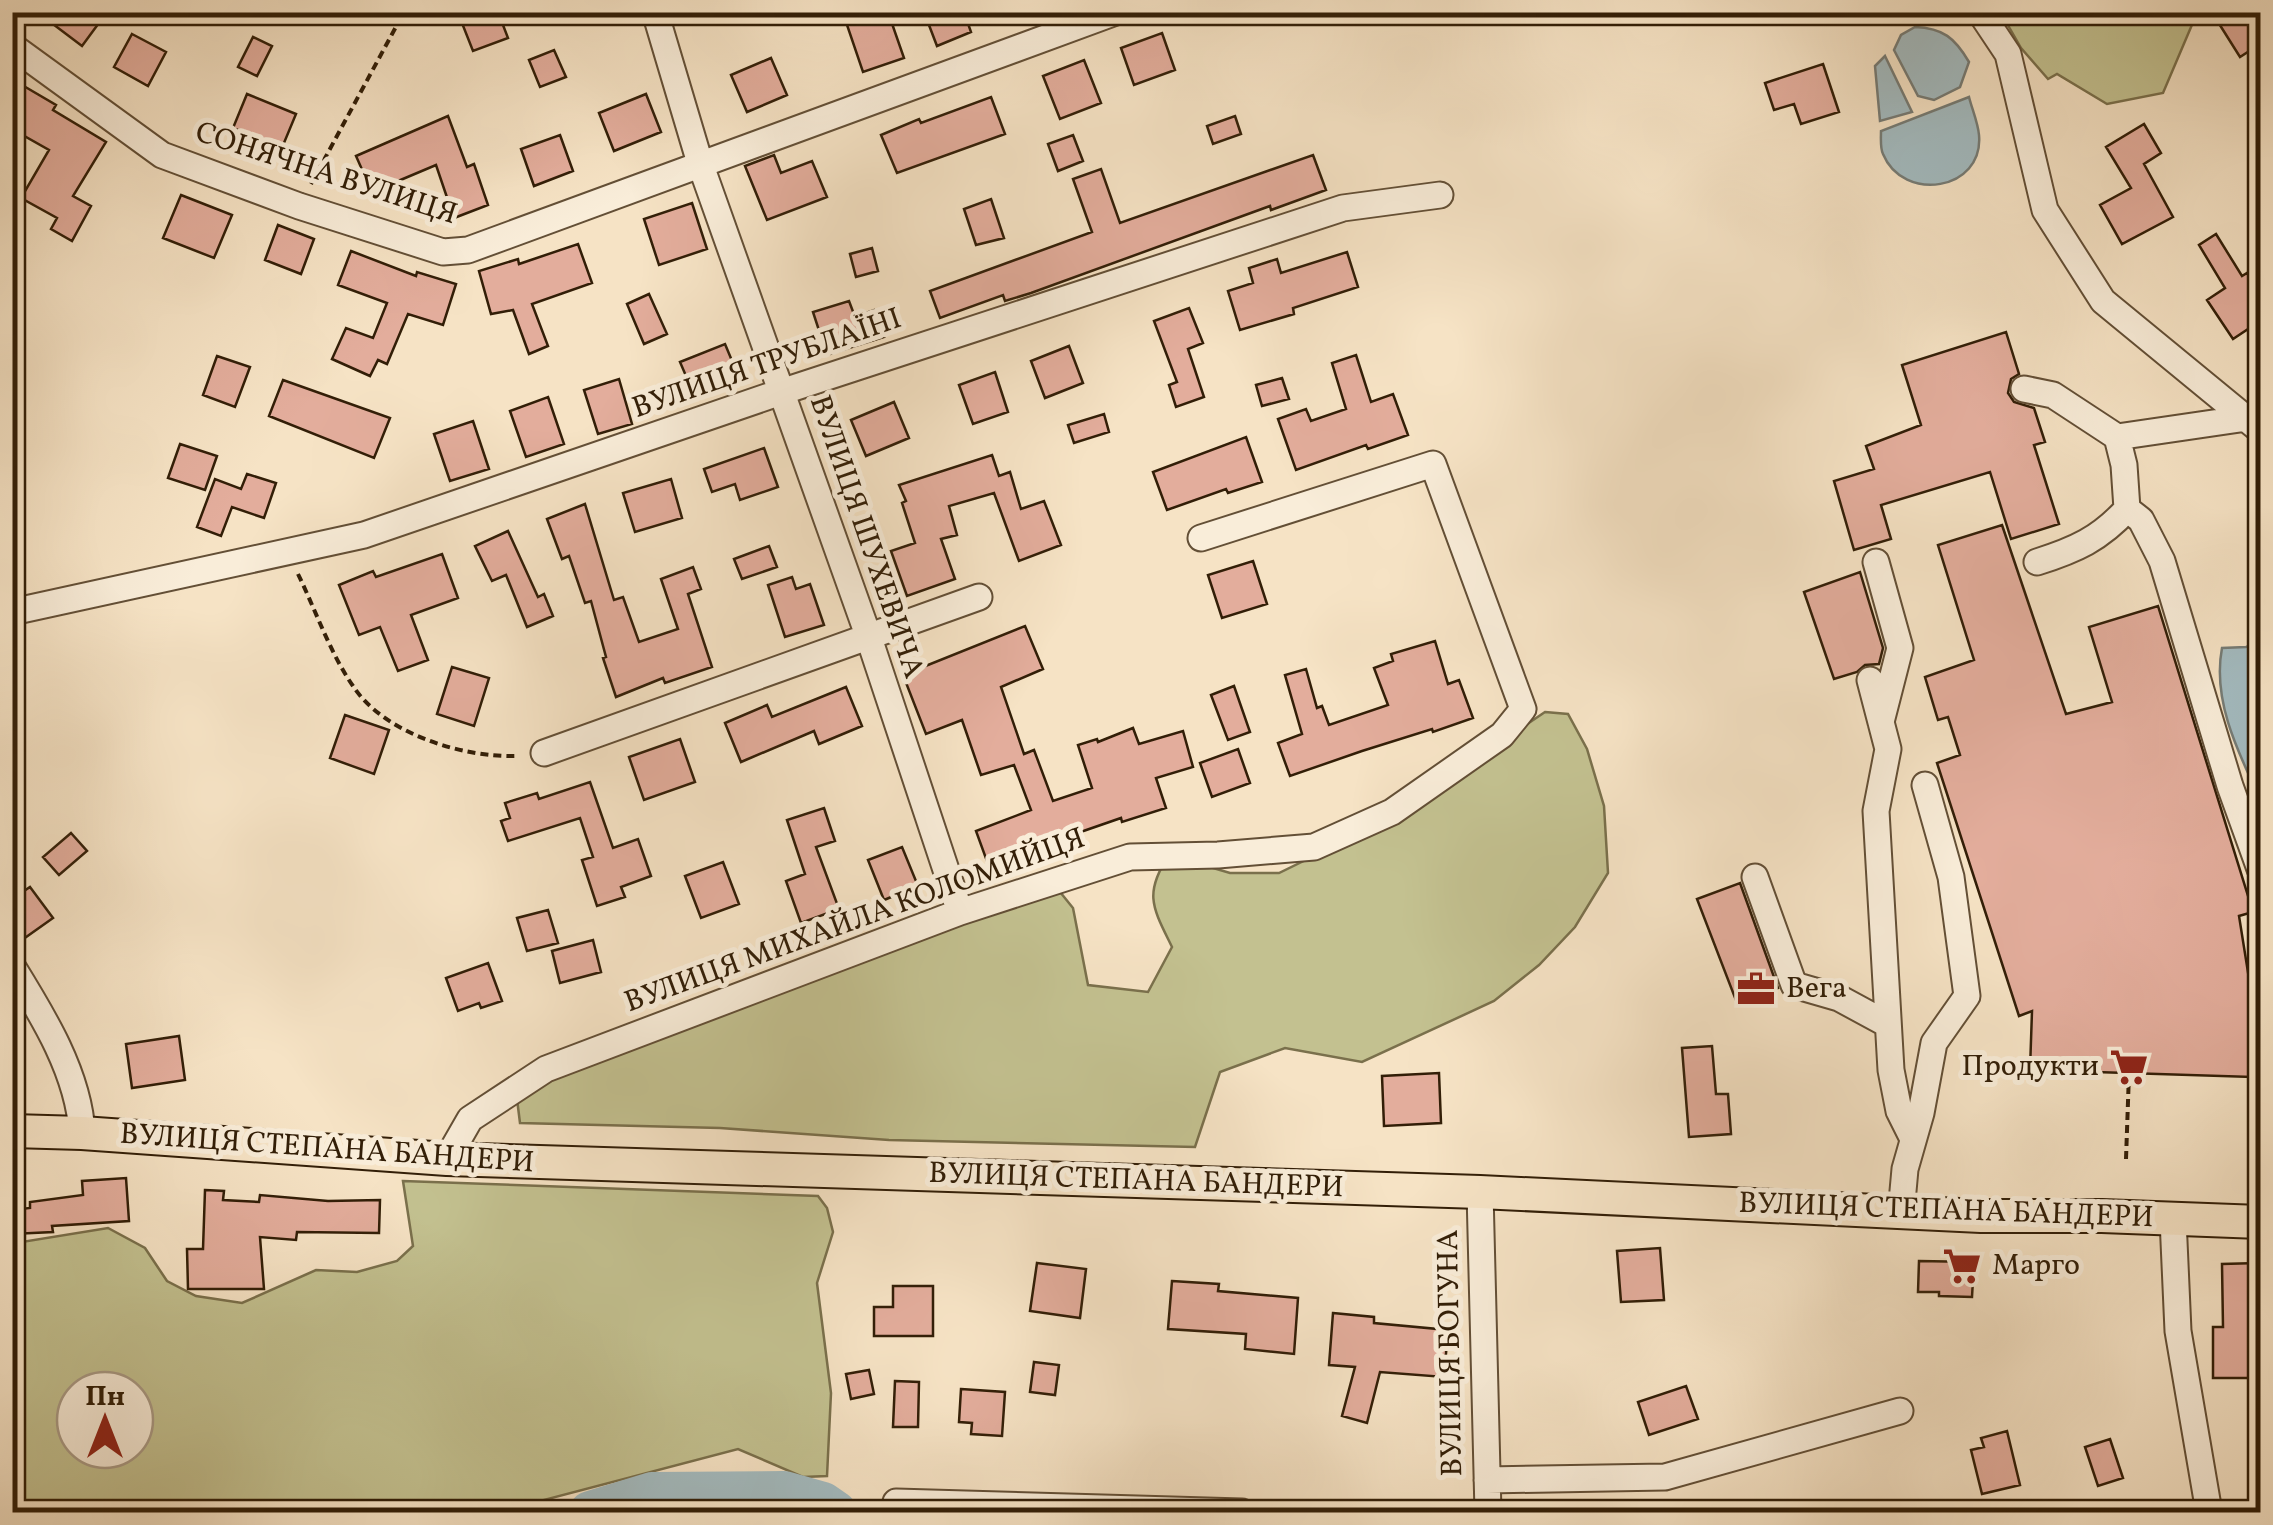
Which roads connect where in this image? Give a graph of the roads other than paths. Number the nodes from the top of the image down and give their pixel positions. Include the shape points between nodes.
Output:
1 (655, 12) edge
2 (1116, 12) edge
3 (1980, 12) edge
4 (12, 46) edge
5 (700, 163) junction
6 (1440, 195) dead end
7 (2024, 389) dead end
8 (781, 392) junction
9 (2254, 424) edge
10 (2117, 437) junction
11 (2127, 509) junction
12 (1201, 538) dead end
13 (1876, 562) dead end
14 (2037, 562) dead end
15 (980, 597) dead end
16 (12, 612) edge
17 (868, 635) junction
18 (1870, 680) dead end
19 (1881, 723) junction
20 (544, 753) road end
21 (1925, 785) dead end
22 (2260, 869) edge
23 (1755, 877) dead end
24 (960, 912) junction
25 (12, 966) edge
26 (1887, 1024) junction
27 (12, 1131) edge
28 (82, 1133) junction
29 (1913, 1140) junction
30 (447, 1160) junction
31 (1480, 1192) junction
32 (1901, 1212) junction
33 (2173, 1218) junction
34 (2260, 1222) edge
35 (1900, 1410) dead end
36 (1487, 1480) junction
37 (896, 1502) dead end
38 (1242, 1512) edge
39 (1488, 1512) edge
40 (2209, 1512) edge

1 - 5 street, ВУЛИЦЯ ШУХЕВИЧА
2 - 5 street, СОНЯЧНА ВУЛИЦЯ
3 - 9 street via 2008,54 2044,210 2103,301
4 - 5 street, СОНЯЧНА ВУЛИЦЯ via 162,155 443,252 468,250
5 - 8 street, ВУЛИЦЯ ШУХЕВИЧА
6 - 8 street, ВУЛИЦЯ ТРУБЛАЇНІ via 1343,208
7 - 10 street via 2052,395
8 - 16 street, ВУЛИЦЯ ТРУБЛАЇНІ via 364,535
8 - 17 street, ВУЛИЦЯ ШУХЕВИЧА
9 - 10 street
10 - 11 street
11 - 14 street via 2106,532
11 - 22 street via 2141,520 2162,561
12 - 24 street, ВУЛИЦЯ МИХАЙЛА КОЛОМИЙЦЯ via 1433,464 1522,709 1502,735 1392,812 1314,846 1130,857
13 - 19 street via 1900,648
15 - 17 street
17 - 20 street
17 - 24 street, ВУЛИЦЯ ШУХЕВИЧА
18 - 19 street
19 - 26 street via 1888,749 1876,811
21 - 29 street via 1951,877 1967,996 1934,1044
23 - 26 street via 1794,985 1839,998
24 - 30 street, ВУЛИЦЯ МИХАЙЛА КОЛОМИЙЦЯ via 546,1069 470,1119
25 - 28 street via 53,1037 80,1106
26 - 29 street via 1899,1111
27 - 28 main road, ВУЛИЦЯ СТЕПАНА БАНДЕРИ
28 - 30 main road, ВУЛИЦЯ СТЕПАНА БАНДЕРИ
29 - 32 street
30 - 31 main road, ВУЛИЦЯ СТЕПАНА БАНДЕРИ
31 - 32 main road, ВУЛИЦЯ СТЕПАНА БАНДЕРИ
31 - 36 street, ВУЛИЦЯ БОГУНА
32 - 33 main road, ВУЛИЦЯ СТЕПАНА БАНДЕРИ
33 - 34 main road, ВУЛИЦЯ СТЕПАНА БАНДЕРИ
33 - 40 street via 2178,1331
35 - 36 street via 1665,1477
36 - 39 street, ВУЛИЦЯ БОГУНА
37 - 38 street

